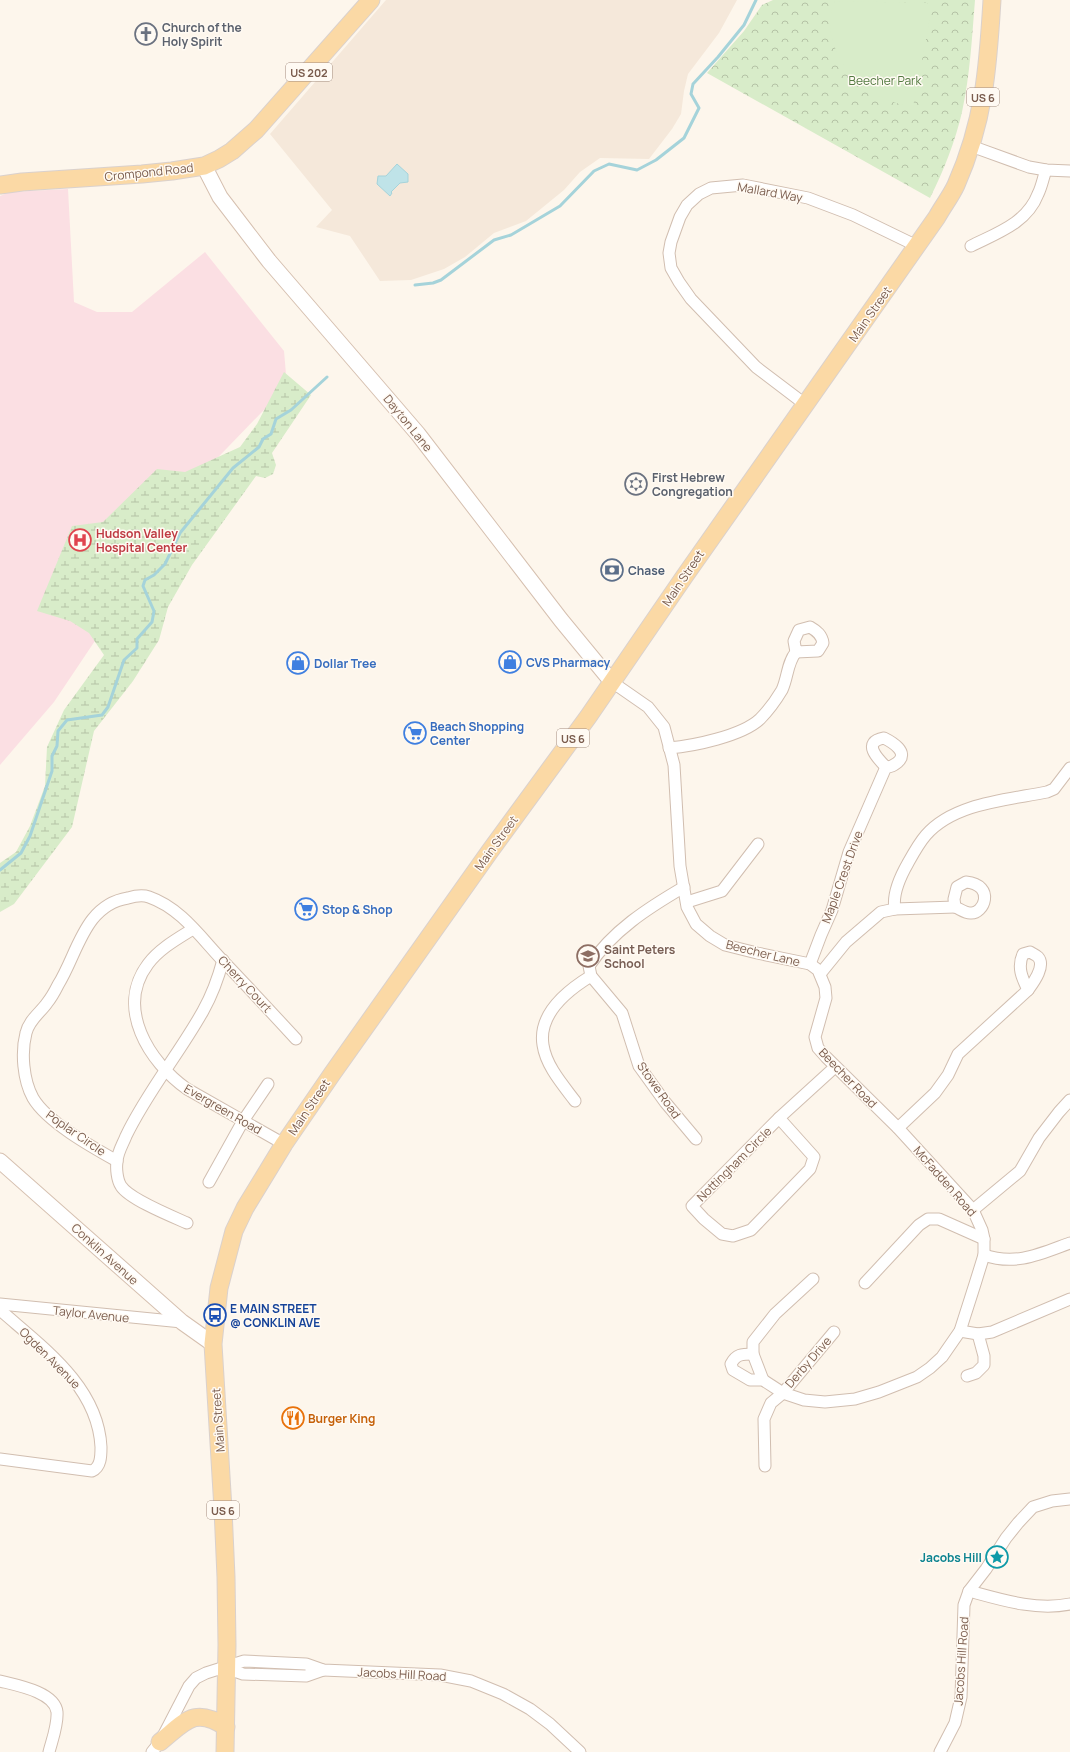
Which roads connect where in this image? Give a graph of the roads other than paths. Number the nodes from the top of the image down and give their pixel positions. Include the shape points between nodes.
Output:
1 (371, 0) edge
2 (992, 0) edge
3 (971, 146) junction
4 (204, 166) junction
5 (1046, 170) junction
6 (1070, 171) edge
7 (0, 186) edge
8 (917, 246) junction
9 (971, 246) dead end
10 (806, 405) junction
11 (796, 652) dead end
12 (612, 682) junction
13 (669, 748) junction
14 (886, 767) dead end
15 (1070, 768) edge
16 (758, 844) dead end
17 (684, 887) junction
18 (686, 902) junction
19 (955, 907) dead end
20 (895, 909) junction
21 (193, 929) junction
22 (222, 960) junction
23 (810, 964) junction
24 (820, 974) junction
25 (591, 976) junction
26 (1028, 990) dead end
27 (296, 1039) dead end
28 (835, 1067) junction
29 (165, 1070) junction
30 (268, 1084) dead end
31 (1070, 1100) edge
32 (575, 1101) dead end
33 (779, 1118) junction
34 (243, 1121) junction
35 (898, 1128) junction
36 (696, 1139) dead end
37 (284, 1144) junction
38 (0, 1161) edge
39 (117, 1161) junction
40 (210, 1182) dead end
41 (973, 1210) junction
42 (187, 1223) dead end
43 (984, 1240) junction
44 (1070, 1243) edge
45 (984, 1255) junction
46 (813, 1279) dead end
47 (865, 1283) dead end
48 (1070, 1299) edge
49 (0, 1304) edge
50 (0, 1310) edge
51 (182, 1322) junction
52 (960, 1331) junction
53 (834, 1332) dead end
54 (978, 1334) junction
55 (213, 1344) junction
56 (753, 1354) junction
57 (967, 1376) dead end
58 (762, 1380) junction
59 (783, 1393) junction
60 (0, 1459) edge
61 (765, 1466) dead end
62 (1070, 1499) edge
63 (970, 1591) junction
64 (1070, 1604) edge
65 (226, 1668) junction
66 (0, 1680) edge
67 (226, 1727) junction
68 (156, 1747) edge
69 (49, 1752) edge
70 (225, 1752) edge
71 (580, 1752) edge
72 (940, 1752) edge

1 - 4 main road, Crompond Road / US 202 via 256,130 232,151
2 - 3 main road, Main Street / US 6 via 988,63 980,117
3 - 5 street via 1029,167
3 - 8 main road, Main Street / US 6 via 955,186
4 - 7 main road, Crompond Road / US 202
4 - 12 street, Dayton Lane via 220,197 269,261 418,434
5 - 6 street
5 - 9 street via 1038,194 1025,215 1017,222
8 - 10 main road, Main Street / US 6
8 - 10 street, Mallard Way via 853,215 808,198 743,185 711,188 699,194 687,205 680,217 668,253 671,268 679,282 691,299 756,367
10 - 12 main road, Main Street / US 6
11 - 13 street via 789,664 782,689 760,720 721,738
12 - 13 street, Beecher Lane via 648,707 658,718 664,727
12 - 37 main road, Main Street / US 6
13 - 17 street, Beecher Lane via 674,765 680,866
14 - 23 street, Maple Crest Drive via 849,852 832,910
15 - 20 street via 1054,789 1047,792 971,808 950,815 939,822 925,836 903,871 896,892
16 - 18 street via 722,891
17 - 18 street, Beecher Lane
17 - 25 street via 648,908 611,938 598,951 589,966
18 - 23 street, Beecher Lane via 696,924 725,945
19 - 20 street
20 - 24 street via 881,912 846,942
21 - 22 street, Cherry Court
21 - 29 street, Evergreen Road via 169,944 148,963 134,995 138,1025 152,1053
21 - 39 street, Poplar Circle via 166,904 148,896 119,899 95,916 84,930 61,981 26,1031 23,1048 33,1098 59,1124
22 - 27 street, Cherry Court
22 - 29 street, Poplar Circle via 211,995
23 - 24 street, Beecher Lane
24 - 28 street, Beecher Road via 826,998 815,1037 818,1048
25 - 32 street via 566,994 555,1006 546,1019 543,1037 543,1046 549,1063
25 - 36 street, Stowe Road via 622,1013 639,1066
26 - 35 street via 958,1054 948,1075 935,1093
28 - 33 street, Nottingham Circle
28 - 35 street, Beecher Road
29 - 34 street, Evergreen Road via 172,1079 187,1089
29 - 39 street, Poplar Circle via 136,1115
30 - 34 street
31 - 41 street via 1039,1138 1020,1171
33 - 33 street, Nottingham Circle via 692,1206 722,1234 733,1236 751,1230 810,1169 814,1157
34 - 37 street, Evergreen Road
34 - 40 street
35 - 41 street, McFadden Road
37 - 55 main road, Main Street / US 6 via 234,1231 219,1288
38 - 51 street, Conklin Avenue
39 - 42 street via 121,1186 139,1200
41 - 43 street, McFadden Road
43 - 45 street, McFadden Road
43 - 47 street via 939,1219 928,1219
44 - 45 street via 1026,1258 997,1260
45 - 52 street, McFadden Road
46 - 56 street via 775,1314 759,1333 753,1342
48 - 54 street via 992,1332
49 - 51 street, Taylor Avenue
50 - 60 street, Ogden Avenue via 49,1354 79,1387 96,1418 101,1453 99,1465 92,1471
51 - 55 street, Conklin Avenue
52 - 54 street
52 - 59 street, McFadden Road via 942,1357 930,1368 917,1377 879,1392 855,1399 825,1402 804,1400
53 - 59 street, Derby Drive
54 - 57 street via 984,1365 976,1373
55 - 65 main road, Main Street / US 6 via 223,1509
56 - 58 street
56 - 58 street, McFadden Road via 737,1355 730,1364 733,1370 750,1380
58 - 59 street, McFadden Road
59 - 61 street, Derby Drive via 771,1403 764,1419
62 - 63 street, Jacobs Hill Road via 1033,1507 1018,1523
63 - 64 street via 1007,1602 1055,1607
63 - 72 street, Jacobs Hill Road via 964,1605 961,1697 955,1723
65 - 67 main road, Main Street / US 6
65 - 68 street, Jacobs Hill Road via 196,1678 189,1686
65 - 71 street, Jacobs Hill Road via 244,1661 306,1664 322,1670 440,1675 471,1682 503,1694 530,1709
66 - 69 street via 40,1693 54,1705 57,1712
67 - 68 main road via 209,1718 195,1717 189,1719
67 - 70 main road, Main Street / US 6

